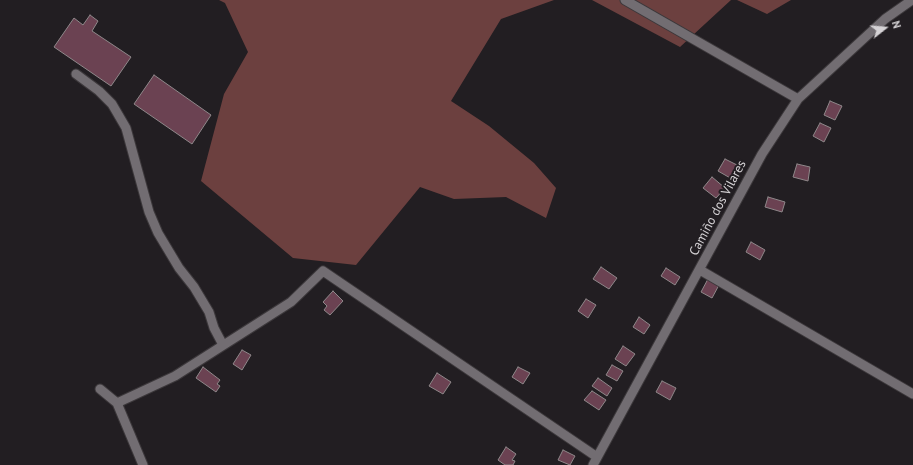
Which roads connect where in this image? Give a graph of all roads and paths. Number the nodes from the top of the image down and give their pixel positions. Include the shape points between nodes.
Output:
1 (625, 0) edge
2 (912, 0) edge
3 (76, 74) dead end
4 (798, 99) junction
5 (700, 270) junction
6 (224, 345) junction
7 (100, 390) dead end
8 (913, 394) edge
9 (117, 403) junction
10 (595, 461) edge
11 (143, 465) edge

1 - 4 street
2 - 4 street, Camiño dos Vilares via 885,19
3 - 6 street via 112,104 126,128 148,212 179,268 209,312 214,328
4 - 5 street, Camiño dos Vilares via 762,154
5 - 8 street
5 - 10 street, Camiño dos Vilares
6 - 9 street via 175,376
6 - 10 street via 291,302 323,271
7 - 9 street
9 - 11 street

